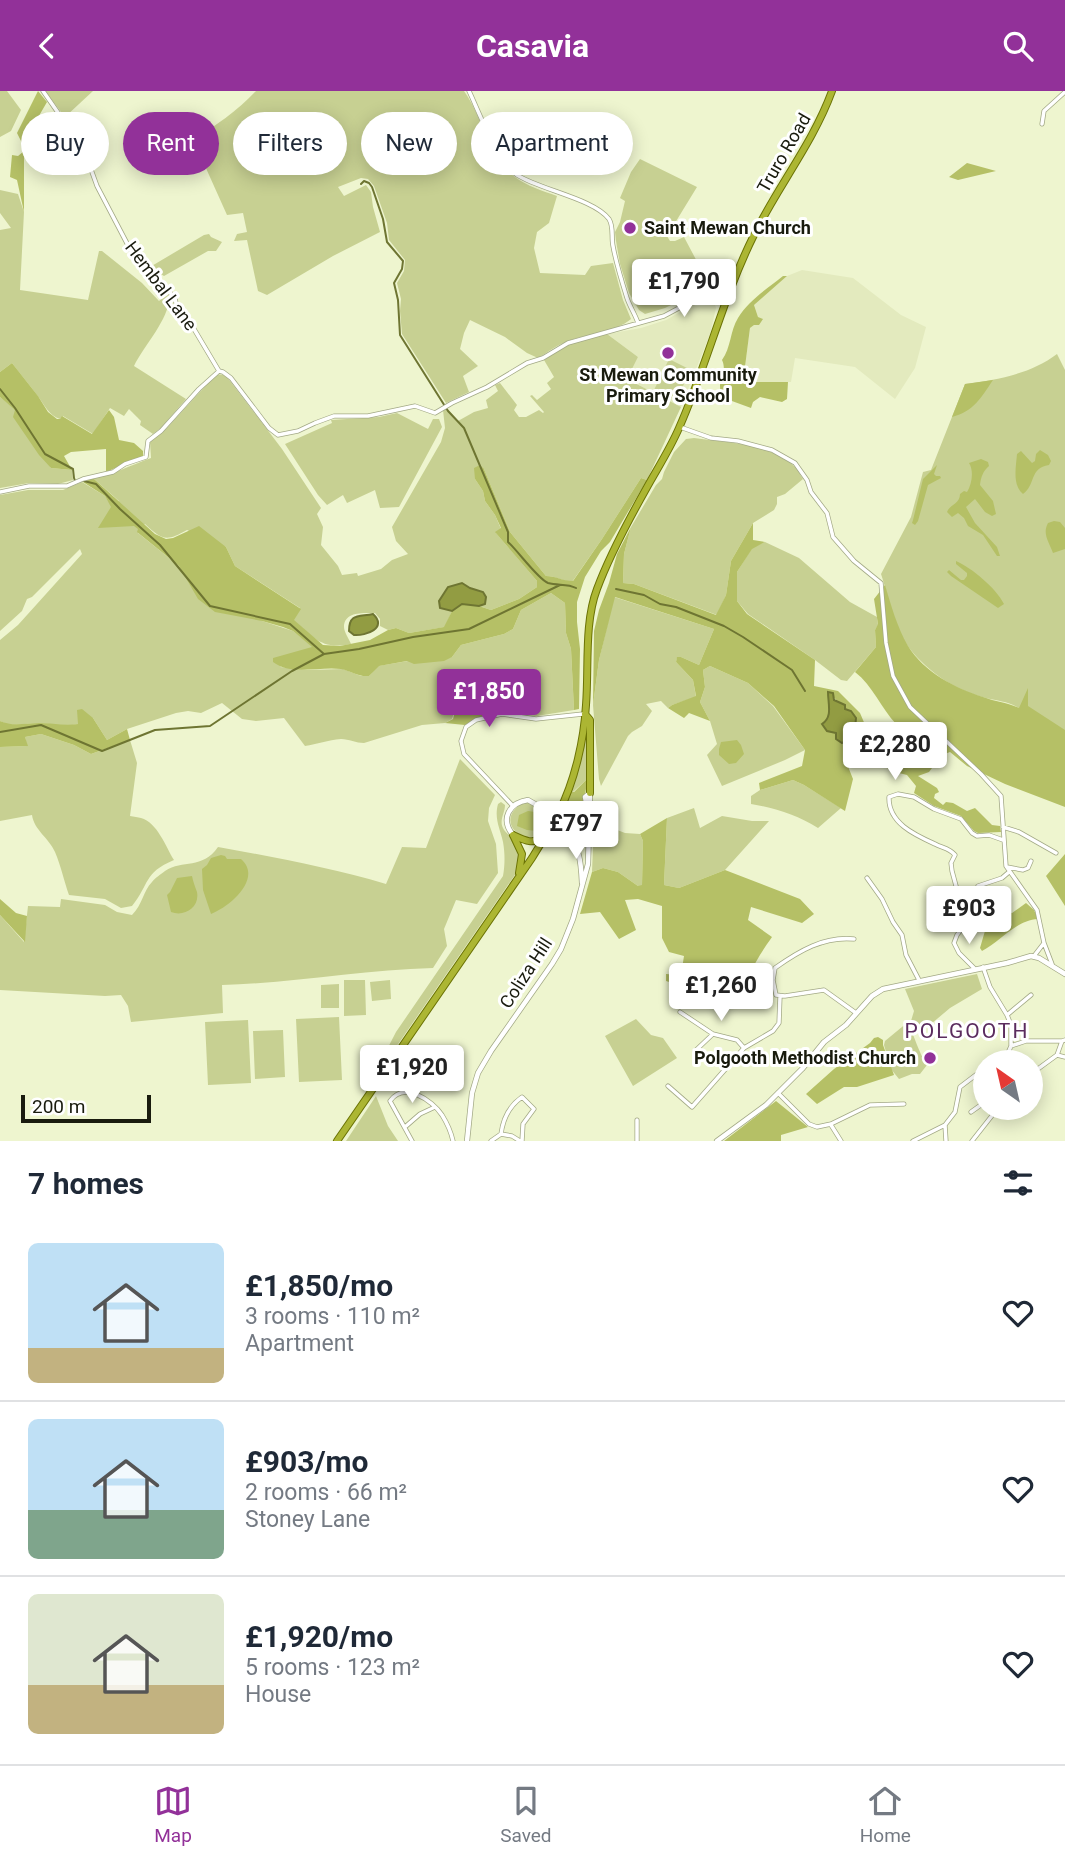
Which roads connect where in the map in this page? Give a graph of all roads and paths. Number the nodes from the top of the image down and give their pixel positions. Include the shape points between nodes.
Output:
1 (43, 91) edge
2 (469, 91) edge
3 (832, 91) edge
4 (1065, 92) edge
5 (1042, 124) dead end
6 (729, 293) junction
7 (638, 323) junction
8 (219, 371) junction
9 (680, 427) junction
10 (0, 492) edge
11 (586, 714) junction
12 (590, 793) joint
13 (513, 806) junction
14 (1003, 827) junction
15 (513, 835) junction
16 (545, 838) junction
17 (589, 841) junction
18 (1003, 841) junction
19 (575, 842) junction
20 (1056, 853) dead end
21 (1031, 861) dead end
22 (1006, 866) junction
23 (1009, 872) junction
24 (867, 878) dead end
25 (518, 879) junction
26 (583, 884) junction
27 (978, 886) dead end
28 (854, 939) dead end
29 (1044, 943) junction
30 (1034, 956) junction
31 (984, 967) junction
32 (974, 968) junction
33 (1053, 968) junction
34 (1065, 974) edge
35 (919, 981) junction
36 (1031, 995) dead end
37 (780, 996) junction
38 (680, 1012) dead end
39 (856, 1013) junction
40 (1007, 1015) junction
41 (713, 1034) junction
42 (1064, 1040) edge
43 (1011, 1046) junction
44 (744, 1048) junction
45 (1009, 1050) edge
46 (695, 1051) dead end
47 (1057, 1055) junction
48 (1065, 1057) edge
49 (1043, 1065) edge
50 (973, 1077) edge
51 (668, 1086) dead end
52 (778, 1093) junction
53 (904, 1104) dead end
54 (435, 1107) junction
55 (637, 1120) dead end
56 (989, 1120) edge
57 (831, 1124) junction
58 (945, 1125) junction
59 (405, 1127) junction
60 (501, 1134) junction
61 (337, 1141) edge
62 (412, 1141) edge
63 (453, 1141) edge
64 (467, 1141) edge
65 (491, 1141) edge
66 (521, 1141) edge
67 (637, 1141) edge
68 (717, 1141) edge
69 (841, 1141) edge
70 (913, 1141) edge
71 (946, 1141) edge
72 (972, 1141) edge

1 - 8 street, Hembal Lane via 84,150 131,251 175,298
2 - 7 street via 514,174 607,216 627,298
3 - 6 highway, Truro Road via 819,123 754,234
4 - 5 street via 1044,111
6 - 7 street via 705,294 664,316
6 - 9 highway, Truro Road
7 - 8 street, Hembal Lane via 568,343 435,413 415,406 368,416 334,417 278,435 231,378
8 - 10 street via 148,440 146,457 67,486
9 - 11 highway via 619,538 596,591
9 - 14 street via 772,450 795,463 827,513 833,537 854,562 881,583 893,676 910,707 1001,796
11 - 12 highway via 590,720
11 - 13 street via 536,719 502,714 466,727 461,741 464,754
11 - 16 highway via 571,778
12 - 17 street, Coliza Hill via 585,797
13 - 15 street via 506,820
13 - 19 street, bridge via 528,800 542,808
14 - 18 street
14 - 20 street
15 - 16 highway via 529,842
15 - 25 highway via 522,858
16 - 25 highway
17 - 19 street
17 - 26 street, Coliza Hill
18 - 22 street
18 - 32 street via 977,836 961,819 914,797 889,797 889,807 905,828 955,855 952,871 966,923 954,943
19 - 26 street
21 - 22 street via 1023,870
22 - 23 street
23 - 27 street
23 - 29 street via 1037,910
24 - 35 street via 902,935
25 - 61 highway
26 - 64 street, Coliza Hill via 561,949 478,1073
28 - 37 street via 818,943 775,968 774,990
29 - 30 street
29 - 33 street
30 - 31 street
30 - 33 street
31 - 32 street
31 - 40 street
32 - 35 street
33 - 34 street
35 - 39 street via 883,989
36 - 40 street
37 - 39 street via 824,990
37 - 44 street via 777,1027
38 - 41 street
39 - 52 street
40 - 43 street
41 - 44 street via 737,1039
41 - 46 street
42 - 43 street
42 - 47 street
43 - 45 street
44 - 51 street via 692,1107
47 - 48 street
47 - 49 street
50 - 58 street via 960,1087 955,1112
52 - 57 street via 813,1126
52 - 68 street
53 - 57 street via 870,1105
54 - 59 street
54 - 59 street via 411,1092 394,1096 390,1101
54 - 63 street
55 - 67 street
56 - 72 street
57 - 69 street
58 - 70 street
58 - 71 street
59 - 62 street
60 - 65 street
60 - 66 street
60 - 66 street via 508,1111 522,1097 534,1109 523,1123

